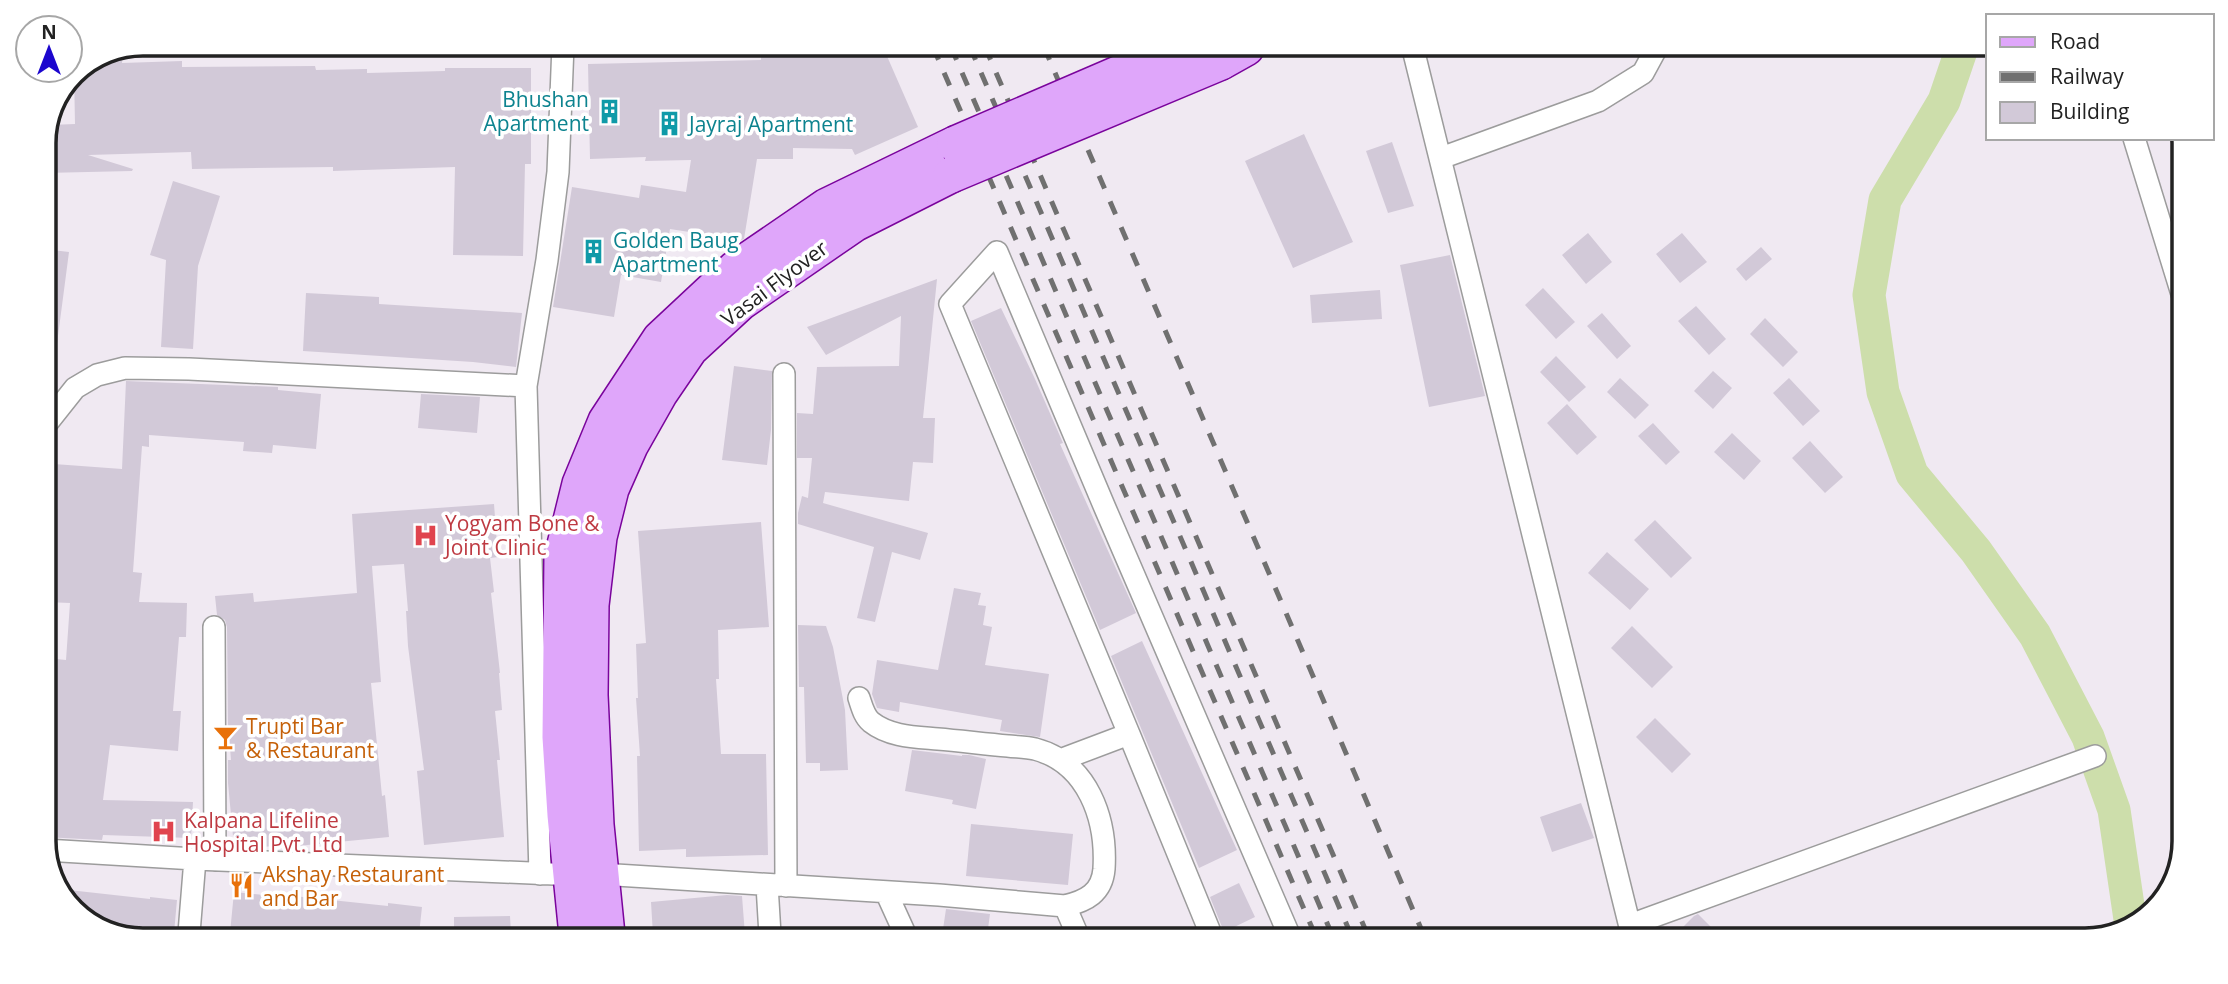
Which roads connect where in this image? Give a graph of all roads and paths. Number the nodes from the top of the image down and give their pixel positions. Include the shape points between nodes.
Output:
1 (563, 56) edge
2 (1160, 56) edge
3 (1232, 56) edge
4 (1415, 56) edge
5 (1652, 56) edge
6 (2135, 140) edge
7 (1441, 158) junction
8 (2172, 262) edge
9 (784, 374) dead end
10 (526, 386) junction
11 (56, 411) edge
12 (214, 627) dead end
13 (859, 698) dead end
14 (1129, 734) junction
15 (2095, 756) dead end
16 (1060, 760) junction
17 (580, 814) junction
18 (57, 851) edge
19 (205, 859) junction
20 (570, 874) junction
21 (776, 885) junction
22 (886, 892) junction
23 (1065, 906) junction
24 (190, 928) edge
25 (576, 928) edge
26 (603, 928) edge
27 (771, 928) edge
28 (902, 928) edge
29 (1075, 928) edge
30 (1208, 928) edge
31 (1286, 928) edge
32 (1631, 928) edge
33 (1643, 928) edge

1 - 10 street via 558,172
2 - 17 main road, Vasai Flyover, bridge via 827,206 735,269 660,339 606,421 580,484 562,557 560,723
3 - 17 main road, Vasai Flyover, bridge via 951,175 854,225 741,302 690,349 630,446 611,489 599,537
4 - 7 street
5 - 7 street via 1643,73 1598,101
6 - 8 street
7 - 32 street
9 - 21 street
10 - 11 street via 125,368 97,375 75,388
10 - 20 street
12 - 19 street
13 - 16 street via 872,722 900,736 1035,749
14 - 16 street
14 - 30 street
14 - 31 street via 950,304 997,252
15 - 33 street
16 - 23 street via 1077,774 1096,806 1104,852 1104,872 1096,891 1084,901
17 - 20 main road, Vasai Flyover
18 - 19 street
19 - 20 street
19 - 24 street
20 - 21 street
20 - 25 main road
20 - 26 main road
21 - 22 street
21 - 27 street
22 - 23 street
22 - 28 street
23 - 29 street

